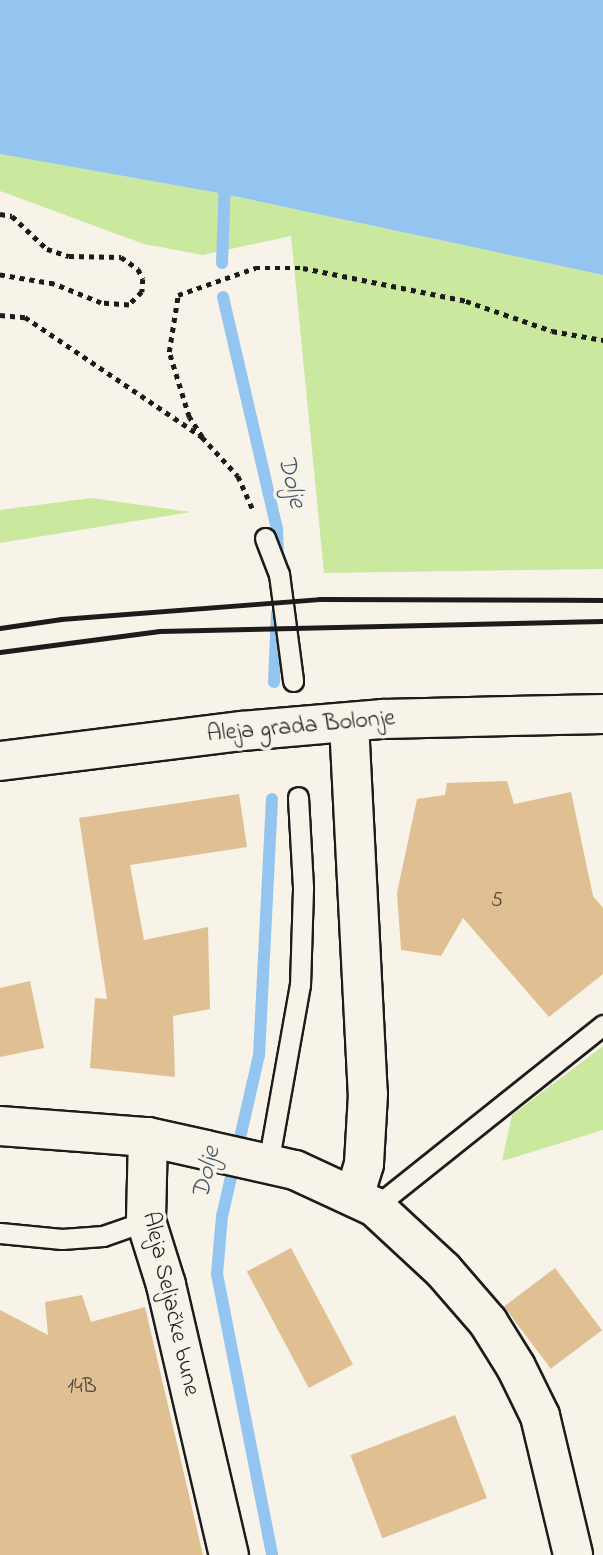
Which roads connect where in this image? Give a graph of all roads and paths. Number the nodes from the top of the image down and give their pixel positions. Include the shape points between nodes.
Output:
1 (0, 214) edge
2 (0, 275) edge
3 (0, 315) edge
4 (603, 340) edge
5 (202, 437) junction
6 (265, 538) joint
7 (293, 681) dead end
8 (603, 715) edge
9 (349, 723) junction
10 (0, 761) edge
11 (298, 797) dead end
12 (603, 1025) edge
13 (0, 1126) edge
14 (148, 1137) junction
15 (260, 1162) junction
16 (364, 1201) junction
17 (146, 1221) junction
18 (0, 1233) edge
19 (229, 1555) edge
20 (573, 1555) edge

1 - 2 path via 12,216 47,248 69,256 121,257 138,269 143,279 142,292 129,305 102,303 54,284
3 - 5 path via 25,317 35,323
4 - 5 path via 552,331 467,301 303,268 255,268 178,295 169,352 189,417
5 - 6 path via 238,476
6 - 7 lane via 279,574
8 - 9 street, Aleja grada Bolonje via 524,713
9 - 10 street, Aleja grada Bolonje via 229,732
9 - 16 street via 368,1094
11 - 15 lane via 303,887 300,985
12 - 16 lane
13 - 14 street
14 - 15 street
14 - 17 street, Aleja Seljačke bune
15 - 16 street
16 - 20 street via 443,1270 488,1322 516,1367 540,1416
17 - 18 lane via 103,1236 62,1239
17 - 19 street, Aleja Seljačke bune via 166,1285

